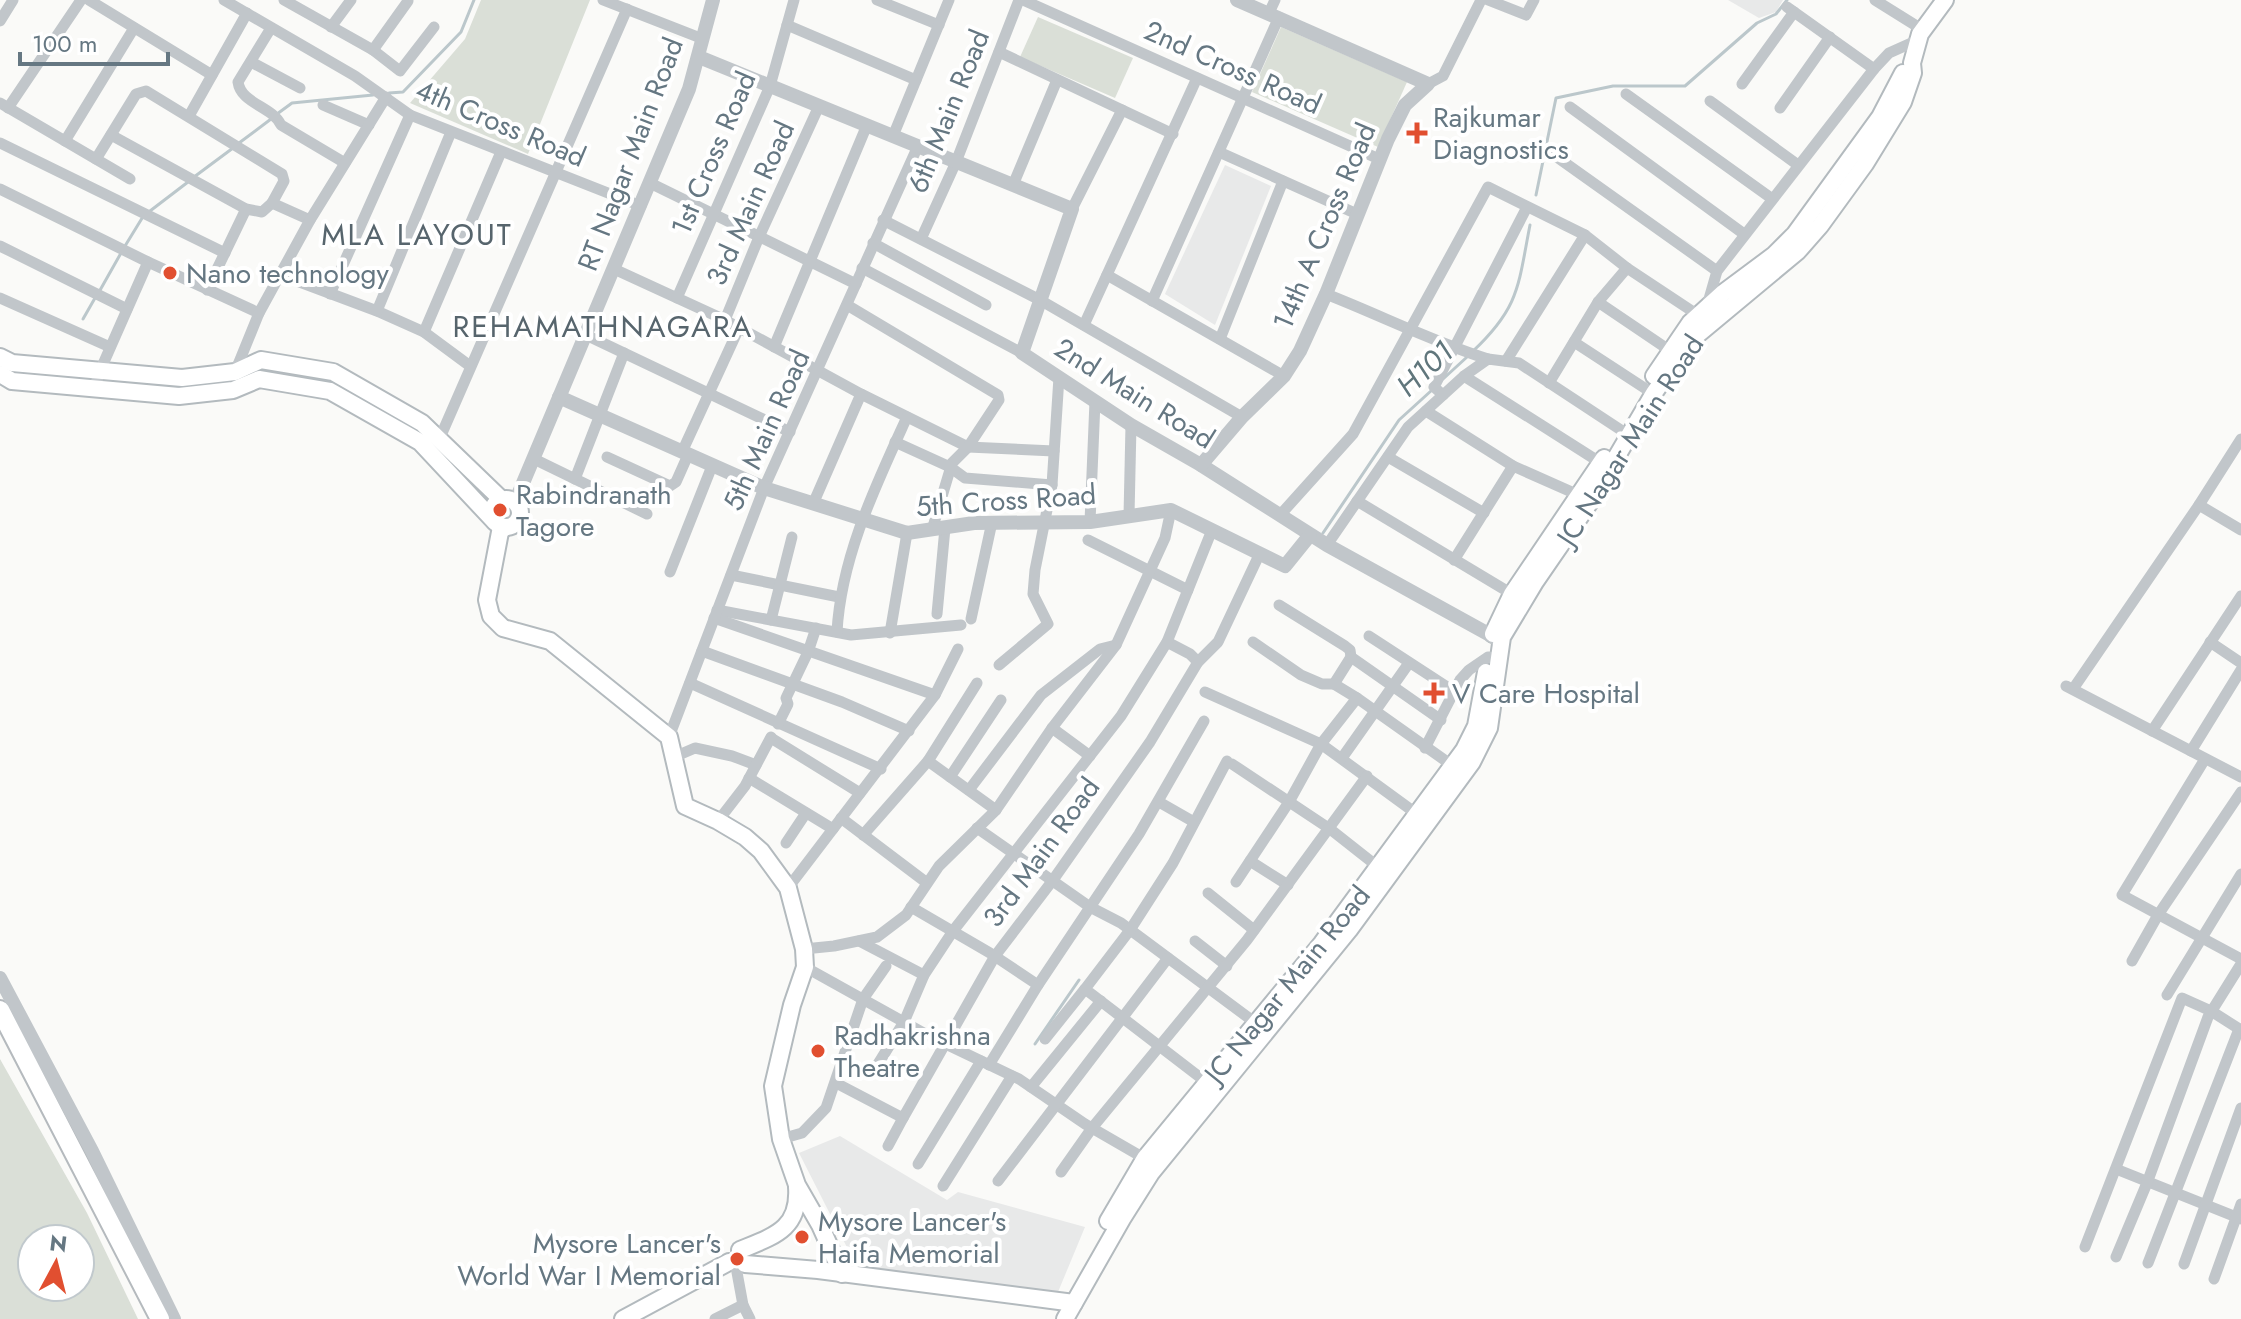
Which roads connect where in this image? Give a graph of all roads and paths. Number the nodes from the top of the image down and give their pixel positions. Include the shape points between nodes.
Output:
1 (13, 0) edge
2 (81, 0) edge
3 (89, 0) edge
4 (224, 0) edge
5 (351, 0) edge
6 (603, 0) edge
7 (713, 0) edge
8 (794, 0) edge
9 (877, 0) edge
10 (949, 0) edge
11 (1021, 0) edge
12 (1237, 0) edge
13 (1481, 0) edge
14 (1488, 0) edge
15 (1534, 0) edge
16 (1875, 0) edge
17 (1945, 0) edge
18 (288, 1) edge
19 (408, 1) edge
20 (627, 9) junction
21 (1274, 10) edge
22 (247, 13) junction
23 (0, 21) edge
24 (787, 25) junction
25 (939, 25) junction
26 (331, 27) junction
27 (434, 27) dead end
28 (134, 28) junction
29 (271, 28) junction
30 (1921, 35) junction
31 (1830, 37) junction
32 (703, 39) junction
33 (373, 50) junction
34 (999, 52) junction
35 (699, 57) junction
36 (251, 62) junction
37 (1874, 69) junction
38 (212, 75) junction
39 (1197, 78) junction
40 (916, 80) junction
41 (1057, 80) junction
42 (1428, 84) junction
43 (1742, 84) dead end
44 (770, 86) junction
45 (300, 88) dead end
46 (1626, 94) dead end
47 (382, 95) junction
48 (1243, 98) junction
49 (1710, 101) dead end
50 (323, 105) dead end
51 (4, 106) edge
52 (819, 106) junction
53 (1570, 107) dead end
54 (1780, 108) dead end
55 (1122, 110) junction
56 (410, 115) junction
57 (189, 116) junction
58 (369, 125) junction
59 (867, 125) junction
60 (451, 132) junction
61 (1173, 134) junction
62 (111, 135) junction
63 (893, 136) junction
64 (65, 141) junction
65 (0, 143) edge
66 (918, 146) junction
67 (501, 152) junction
68 (1219, 152) junction
69 (1554, 155) dead end
70 (96, 159) junction
71 (1379, 159) junction
72 (956, 162) junction
73 (345, 163) junction
74 (1798, 165) junction
75 (554, 172) junction
76 (130, 179) dead end
77 (1283, 181) junction
78 (650, 183) junction
79 (1013, 185) junction
80 (0, 189) edge
81 (1771, 198) junction
82 (272, 203) junction
83 (641, 206) junction
84 (1527, 207) junction
85 (246, 209) junction
86 (1072, 209) junction
87 (1357, 214) junction
88 (712, 215) junction
89 (310, 220) junction
90 (883, 220) junction
91 (1744, 234) junction
92 (1585, 235) junction
93 (759, 237) junction
94 (921, 239) junction
95 (873, 243) junction
96 (2, 251) edge
97 (225, 253) junction
98 (809, 261) junction
99 (148, 262) junction
100 (862, 268) junction
101 (1627, 268) junction
102 (614, 269) junction
103 (1717, 271) junction
104 (281, 275) junction
105 (1107, 275) junction
106 (856, 284) junction
107 (207, 290) junction
108 (330, 294) junction
109 (1326, 294) junction
110 (0, 298) edge
111 (677, 298) junction
112 (1040, 300) junction
113 (1152, 301) junction
114 (1598, 302) junction
115 (847, 305) junction
116 (986, 305) dead end
117 (127, 309) junction
118 (377, 311) junction
119 (259, 313) junction
120 (1705, 315) junction
121 (725, 320) junction
122 (1084, 325) junction
123 (739, 328) junction
124 (1411, 328) junction
125 (424, 332) junction
126 (586, 335) junction
127 (1220, 339) junction
128 (1574, 342) junction
129 (110, 347) junction
130 (774, 347) junction
131 (1453, 348) junction
132 (1669, 350) junction
133 (624, 353) junction
134 (1022, 353) junction
135 (0, 357) edge
136 (1488, 359) junction
137 (1506, 361) junction
138 (470, 366) junction
139 (819, 369) junction
140 (100, 371) junction
141 (235, 372) junction
142 (0, 374) edge
143 (1284, 376) junction
144 (1464, 376) junction
145 (1059, 377) junction
146 (1549, 383) junction
147 (94, 389) junction
148 (1646, 389) junction
149 (1438, 391) junction
150 (708, 393) junction
151 (861, 394) junction
152 (559, 397) junction
153 (1095, 401) junction
154 (1426, 411) junction
155 (599, 416) junction
156 (907, 417) junction
157 (1242, 417) junction
158 (1131, 425) junction
159 (790, 432) junction
160 (1626, 433) junction
161 (2241, 439) edge
162 (439, 440) junction
163 (895, 442) junction
164 (968, 447) junction
165 (1054, 451) junction
166 (685, 454) junction
167 (607, 457) dead end
168 (1388, 457) junction
169 (534, 459) junction
170 (1601, 463) junction
171 (1201, 465) junction
172 (712, 466) junction
173 (1513, 466) junction
174 (950, 467) junction
175 (575, 479) junction
176 (1052, 485) junction
177 (764, 488) junction
178 (1585, 499) junction
179 (508, 501) junction
180 (1357, 501) junction
181 (813, 504) junction
182 (2199, 505) junction
183 (1171, 510) junction
184 (1484, 513) junction
185 (647, 514) dead end
186 (1281, 514) junction
187 (1129, 516) junction
188 (863, 519) junction
189 (1044, 521) junction
190 (992, 522) junction
191 (1090, 522) junction
192 (500, 524) junction
193 (939, 529) junction
194 (1212, 530) junction
195 (2241, 530) edge
196 (907, 533) junction
197 (1310, 535) junction
198 (792, 537) dead end
199 (1088, 540) dead end
200 (1327, 545) junction
201 (1260, 553) junction
202 (1454, 560) junction
203 (1150, 571) junction
204 (670, 572) dead end
205 (731, 575) junction
206 (779, 585) junction
207 (1188, 590) junction
208 (1512, 594) junction
209 (2241, 596) edge
210 (839, 597) junction
211 (1279, 605) dead end
212 (716, 614) junction
213 (937, 614) dead end
214 (771, 620) junction
215 (816, 628) junction
216 (837, 632) junction
217 (890, 633) junction
218 (1369, 636) dead end
219 (1496, 639) junction
220 (1167, 642) junction
221 (1253, 642) dead end
222 (2210, 642) junction
223 (1116, 645) junction
224 (958, 649) dead end
225 (702, 651) junction
226 (808, 652) junction
227 (1351, 657) junction
228 (1493, 658) junction
229 (1198, 662) junction
230 (1409, 663) junction
231 (2241, 663) edge
232 (999, 665) dead end
233 (2241, 670) edge
234 (690, 683) junction
235 (977, 683) dead end
236 (1334, 684) junction
237 (792, 685) junction
238 (1393, 686) junction
239 (1205, 692) dead end
240 (1455, 692) junction
241 (935, 695) junction
242 (1357, 698) junction
243 (1001, 700) dead end
244 (1375, 711) junction
245 (1441, 720) junction
246 (1204, 721) dead end
247 (778, 724) junction
248 (1052, 728) junction
249 (909, 731) junction
250 (2152, 731) junction
251 (669, 737) junction
252 (1321, 744) junction
253 (1425, 748) junction
254 (2191, 751) junction
255 (1090, 756) junction
256 (674, 757) junction
257 (1342, 758) junction
258 (2205, 759) junction
259 (928, 761) junction
260 (756, 765) junction
261 (1453, 766) junction
262 (881, 769) junction
263 (1367, 776) junction
264 (950, 777) junction
265 (2241, 777) edge
266 (749, 778) junction
267 (969, 790) junction
268 (2241, 792) edge
269 (860, 793) junction
270 (1159, 802) junction
271 (1289, 802) junction
272 (996, 810) junction
273 (806, 813) junction
274 (841, 818) junction
275 (1423, 818) junction
276 (718, 821) junction
277 (1194, 822) junction
278 (977, 828) junction
279 (833, 829) junction
280 (1330, 829) junction
281 (863, 835) junction
282 (786, 843) dead end
283 (1015, 853) junction
284 (1250, 861) junction
285 (1384, 872) junction
286 (2241, 874) edge
287 (1053, 880) junction
288 (1236, 882) dead end
289 (927, 883) junction
290 (1288, 885) junction
291 (788, 888) junction
292 (1208, 893) dead end
293 (911, 907) junction
294 (1090, 907) junction
295 (2158, 915) junction
296 (1130, 930) junction
297 (1254, 930) junction
298 (953, 931) junction
299 (2200, 937) junction
300 (859, 941) junction
301 (1195, 941) dead end
302 (804, 949) junction
303 (995, 956) junction
304 (1168, 958) junction
305 (2132, 961) dead end
306 (2241, 962) edge
307 (886, 966) dead end
308 (1227, 966) junction
309 (805, 967) junction
310 (924, 975) junction
311 (0, 978) edge
312 (1038, 985) junction
313 (1210, 988) junction
314 (1085, 989) junction
315 (2167, 995) dead end
316 (863, 999) junction
317 (1101, 1001) junction
318 (0, 1010) edge
319 (2211, 1011) junction
320 (1123, 1018) junction
321 (904, 1022) junction
322 (0, 1027) edge
323 (1261, 1027) junction
324 (2240, 1029) edge
325 (1045, 1039) dead end
326 (946, 1044) junction
327 (1161, 1047) junction
328 (985, 1063) junction
329 (878, 1064) dead end
330 (1012, 1076) junction
331 (836, 1083) junction
332 (1031, 1087) junction
333 (1212, 1087) junction
334 (1057, 1105) junction
335 (2241, 1108) edge
336 (903, 1118) junction
337 (1092, 1128) junction
338 (781, 1139) junction
339 (888, 1146) dead end
340 (1151, 1162) junction
341 (918, 1164) dead end
342 (2116, 1169) junction
343 (1061, 1172) dead end
344 (998, 1181) dead end
345 (2147, 1183) junction
346 (797, 1185) junction
347 (943, 1186) dead end
348 (2174, 1193) junction
349 (96, 1202) junction
350 (2241, 1204) edge
351 (2206, 1205) junction
352 (2239, 1218) edge
353 (120, 1235) junction
354 (2085, 1247) dead end
355 (2116, 1257) dead end
356 (738, 1261) junction
357 (2148, 1263) dead end
358 (2184, 1264) dead end
359 (842, 1274) junction
360 (2214, 1279) dead end
361 (743, 1305) junction
362 (1068, 1308) edge
363 (150, 1319) edge
364 (160, 1319) edge
365 (174, 1319) edge
366 (623, 1319) edge
367 (715, 1319) edge
368 (750, 1319) edge
369 (1058, 1319) edge

1 - 23 street
2 - 51 street
3 - 28 street
4 - 22 street, 4th Cross Road
5 - 26 street
6 - 20 street
7 - 32 street, RT Nagar Main Road
8 - 24 street, 1st Cross Road
9 - 25 street
10 - 25 street
11 - 34 street, 6th Main Road
11 - 39 street, 2nd Cross Road
12 - 21 street
13 - 42 street, 14th A Cross Road via 1443,76
14 - 15 street via 1526,15
16 - 30 street
17 - 30 main road
18 - 26 street
19 - 33 street
20 - 32 street
20 - 75 street
21 - 42 street
21 - 48 street
22 - 29 street, 4th Cross Road
22 - 38 street
24 - 40 street
24 - 44 street, 1st Cross Road
25 - 40 street
26 - 33 street
27 - 33 street via 400,71
28 - 38 street
28 - 64 street
29 - 36 street
29 - 47 street, 4th Cross Road
30 - 37 street via 1889,53
30 - 120 main road, JC Nagar Main Road via 1912,63 1880,117 1795,234
31 - 37 street
31 - 43 street via 1791,10
31 - 54 street
32 - 35 street, RT Nagar Main Road
34 - 41 street
34 - 72 street, 6th Main Road
35 - 44 street
35 - 78 street, RT Nagar Main Road
36 - 45 street
36 - 73 street via 238,82 242,94 281,125
37 - 74 street
38 - 57 street
39 - 48 street, 2nd Cross Road
39 - 61 street
40 - 63 street
41 - 55 street
41 - 79 street
42 - 71 street, 14th A Cross Road via 1405,105
44 - 52 street
44 - 88 street, 1st Cross Road
46 - 81 street
47 - 56 street, 4th Cross Road
47 - 58 street
48 - 68 street
48 - 71 street, 2nd Cross Road
49 - 74 street
50 - 58 street
51 - 64 street
52 - 59 street
52 - 93 street, 3rd Main Road
53 - 91 street
55 - 61 street
55 - 86 street
56 - 60 street, 4th Cross Road
56 - 108 street
57 - 62 street via 140,91
57 - 82 street via 282,174 284,181
58 - 73 street
59 - 63 street
59 - 98 street
60 - 67 street, 4th Cross Road
60 - 118 street
61 - 105 street
62 - 70 street
62 - 85 street
63 - 66 street
64 - 70 street
65 - 97 street
66 - 72 street
66 - 90 street, 5th Main Road
67 - 75 street, 4th Cross Road
67 - 125 street
68 - 77 street
68 - 113 street
69 - 103 street
70 - 76 street
71 - 87 street, 14th A Cross Road
72 - 79 street
72 - 94 street, 6th Main Road
73 - 89 street
74 - 81 street
75 - 83 street, 4th Cross Road
75 - 138 street
77 - 87 street
77 - 127 street
78 - 83 street, RT Nagar Main Road
78 - 88 street
79 - 86 street
80 - 99 street
81 - 91 street
82 - 85 street via 262,212
82 - 89 street
83 - 102 street, RT Nagar Main Road
84 - 92 street
84 - 124 street via 1488,187
84 - 131 street
85 - 97 street
86 - 112 street, 2nd Main Road
87 - 109 street, 14th A Cross Road
88 - 93 street
88 - 111 street, 1st Cross Road
89 - 104 street
90 - 94 street
90 - 95 street, 5th Main Road
91 - 103 street
92 - 101 street
92 - 137 street
93 - 98 street
93 - 121 street, 3rd Main Road
94 - 112 street
95 - 100 street, 5th Main Road
95 - 116 street
96 - 117 street
97 - 107 street
98 - 106 street
98 - 130 street
99 - 107 street
99 - 117 street
100 - 106 street, 5th Main Road
100 - 134 street
101 - 114 street
101 - 120 street
102 - 111 street
102 - 126 street, RT Nagar Main Road
103 - 120 street
104 - 108 street
104 - 119 street
105 - 113 street
105 - 122 street
106 - 115 street, 5th Main Road
107 - 119 street
108 - 118 street
109 - 124 street
109 - 143 street, 14th A Cross Road
110 - 129 street
111 - 121 street
112 - 122 street
112 - 134 street, 2nd Main Road
113 - 127 street
114 - 128 street
114 - 132 street
115 - 139 street, 5th Main Road
115 - 164 street via 998,395
117 - 129 street
118 - 125 street
119 - 141 street
120 - 132 main road, JC Nagar Main Road
120 - 160 main road, JC Nagar Main Road
121 - 123 street
122 - 157 street
123 - 130 street
123 - 150 street
124 - 131 street
124 - 186 street via 1353,434
125 - 138 street
126 - 133 street
126 - 152 street, RT Nagar Main Road
127 - 143 street
128 - 146 street
128 - 148 street
129 - 140 street
130 - 139 street
131 - 136 street
131 - 149 street
132 - 148 main road, JC Nagar Main Road
133 - 150 street
133 - 155 street
134 - 145 street, 2nd Main Road
135 - 140 main road via 12,363
136 - 137 street
136 - 144 street
137 - 146 street via 1519,363
138 - 162 street
139 - 151 street
139 - 159 street, 5th Main Road
140 - 141 main road via 182,378
140 - 147 street
141 - 162 main road via 261,360 333,372 422,423
142 - 147 main road via 12,381
143 - 157 street, 14th A Cross Road
144 - 149 street
144 - 170 street
145 - 153 street, 2nd Main Road
145 - 165 street
146 - 160 street
147 - 192 main road via 179,396 233,390 259,379 330,391 420,442
148 - 160 main road, JC Nagar Main Road
149 - 154 street
150 - 159 street
150 - 166 street
151 - 156 street
151 - 181 street
152 - 155 street, 5th Cross Road
152 - 169 street, RT Nagar Main Road
153 - 158 street, 2nd Main Road
153 - 191 street
154 - 168 street
154 - 173 street
155 - 166 street, 5th Cross Road
155 - 175 street
156 - 163 street
156 - 164 street
157 - 171 street, 14th A Cross Road
158 - 171 street, 2nd Main Road
158 - 187 street
159 - 177 street, 5th Main Road
160 - 170 main road, JC Nagar Main Road
160 - 178 main road, JC Nagar Main Road
161 - 182 street
162 - 179 main road
163 - 174 street
163 - 188 street
164 - 165 street
164 - 174 street
165 - 176 street
166 - 167 street via 670,486
166 - 172 street, 5th Cross Road
168 - 180 street
168 - 184 street
169 - 175 street
169 - 179 street, RT Nagar Main Road
170 - 178 main road, JC Nagar Main Road
171 - 186 street, 2nd Main Road
172 - 177 street, 5th Cross Road
172 - 204 street
173 - 178 street
173 - 184 street
174 - 176 street via 965,478
174 - 193 street
175 - 185 street
176 - 189 street
177 - 181 street, 5th Cross Road
177 - 205 street, 5th Main Road
178 - 208 main road, JC Nagar Main Road
178 - 219 main road, JC Nagar Main Road
179 - 192 main road via 493,507
179 - 192 main road via 520,509 520,518 514,525
180 - 200 street
180 - 202 street
181 - 188 street, 5th Cross Road
182 - 195 street
182 - 250 street via 2070,688
183 - 187 street, 5th Cross Road
183 - 194 street
183 - 203 street
184 - 202 street
186 - 197 street, 2nd Main Road
187 - 191 street, 5th Cross Road
188 - 196 street, 5th Cross Road
188 - 210 street
189 - 190 street, 5th Cross Road
189 - 191 street, 5th Cross Road
189 - 232 street via 1033,594 1048,624
190 - 193 street, 5th Cross Road
190 - 217 street via 966,622
192 - 251 main road via 487,600 491,616 503,628 550,641
193 - 196 street, 5th Cross Road
193 - 213 street
194 - 201 street
194 - 207 street
196 - 217 street
197 - 200 street, 2nd Main Road
197 - 201 street via 1285,566
198 - 206 street
199 - 203 street
200 - 219 street, 2nd Main Road
201 - 229 street, 3rd Main Road via 1218,642
202 - 208 street
203 - 207 street
203 - 223 street
205 - 206 street
205 - 212 street, 5th Main Road
206 - 210 street
206 - 214 street
207 - 220 street
208 - 219 main road, JC Nagar Main Road
209 - 222 street
210 - 216 street
211 - 227 street via 1345,646
212 - 214 street
212 - 225 street, 5th Main Road
212 - 226 street
214 - 215 street
215 - 216 street
215 - 226 street
216 - 217 street
218 - 230 street
219 - 228 main road, JC Nagar Main Road
220 - 229 street
220 - 255 street
221 - 236 street via 1301,675
222 - 231 street
222 - 250 street
223 - 248 street
223 - 267 street via 1100,649 1041,695
224 - 241 street
225 - 234 street, 5th Main Road
225 - 237 street
226 - 237 street
226 - 241 street
227 - 236 street
227 - 238 street
228 - 240 street via 1469,670
228 - 261 main road, JC Nagar Main Road via 1476,726
228 - 275 main road, JC Nagar Main Road via 1492,710 1483,742
229 - 287 street, 3rd Main Road via 1150,742
230 - 238 street
230 - 240 street
233 - 254 street
234 - 247 street
234 - 251 street, 5th Main Road
235 - 259 street
236 - 242 street
237 - 247 street
237 - 249 street
238 - 244 street
238 - 245 street
239 - 252 street
240 - 245 street
241 - 249 street
242 - 244 street
242 - 252 street
243 - 264 street
244 - 253 street
244 - 257 street
245 - 253 street
246 - 270 street
247 - 262 street
248 - 255 street
248 - 272 street
249 - 262 street
250 - 254 street
251 - 256 main road
252 - 257 street
252 - 271 street
253 - 261 street
254 - 258 street
255 - 283 street
256 - 260 street via 695,748
256 - 276 main road via 683,803
257 - 263 street
258 - 265 street
258 - 295 street via 2122,895
259 - 264 street
259 - 281 street
260 - 266 street
260 - 269 street via 771,738
261 - 275 main road, JC Nagar Main Road
262 - 269 street
263 - 275 street
263 - 280 street
264 - 267 street
266 - 273 street
266 - 276 street
267 - 272 street
268 - 295 street
269 - 274 street
270 - 277 street
270 - 294 street
271 - 277 street via 1229,763
271 - 280 street
271 - 284 street
272 - 278 street
273 - 279 street
273 - 282 street
274 - 279 street
274 - 281 street
275 - 285 main road, JC Nagar Main Road
276 - 291 main road via 761,851
277 - 296 street
278 - 283 street
278 - 289 street
279 - 291 street
280 - 285 street
280 - 290 street
281 - 289 street
283 - 287 street
283 - 298 street
284 - 288 street
284 - 290 street
285 - 323 main road, JC Nagar Main Road via 1322,943
286 - 299 street
287 - 294 street
287 - 303 street, 3rd Main Road
289 - 293 street
290 - 297 street
291 - 302 main road
292 - 297 street
293 - 298 street
293 - 300 street via 877,937
294 - 296 street
294 - 312 street
295 - 299 street
295 - 305 street
296 - 304 street
296 - 314 street
297 - 308 street
298 - 303 street
298 - 310 street
299 - 306 street
299 - 315 street
300 - 302 street
300 - 310 street
301 - 308 street
302 - 309 main road
303 - 312 street
303 - 326 street, 3rd Main Road
304 - 313 street
304 - 320 street
306 - 319 street
307 - 316 street
308 - 313 street
309 - 316 street
309 - 338 main road via 774,1079
310 - 321 street
311 - 353 street via 78,1123
312 - 328 street
313 - 323 street
313 - 327 street
314 - 317 street
314 - 325 street
316 - 321 street
316 - 331 street
317 - 320 street
317 - 332 street
318 - 349 main road
319 - 324 street
319 - 342 street via 2182,998
319 - 345 street
320 - 327 street
320 - 334 street
321 - 326 street
321 - 329 street
322 - 349 main road
323 - 333 main road, JC Nagar Main Road
324 - 348 street
326 - 328 street
326 - 336 street, 3rd Main Road
327 - 333 street
327 - 337 street
328 - 330 street
328 - 341 street
330 - 332 street
330 - 347 street
331 - 336 street
331 - 338 street via 814,1123
332 - 334 street
333 - 340 main road, JC Nagar Main Road
334 - 337 street
334 - 344 street
335 - 351 street
336 - 339 street, 3rd Main Road
337 - 340 street
337 - 343 street
338 - 346 main road
340 - 362 main road, JC Nagar Main Road
342 - 345 street
342 - 354 street
345 - 348 street
345 - 355 street
346 - 356 main road via 795,1215
346 - 359 main road
348 - 351 street
348 - 357 street
349 - 353 main road
350 - 352 street
351 - 352 street
351 - 358 street
352 - 360 street
353 - 363 main road
353 - 364 main road
353 - 365 street
356 - 359 main road
356 - 361 street
356 - 366 main road
359 - 362 main road
361 - 367 street
361 - 368 street
362 - 369 main road, JC Nagar Main Road

